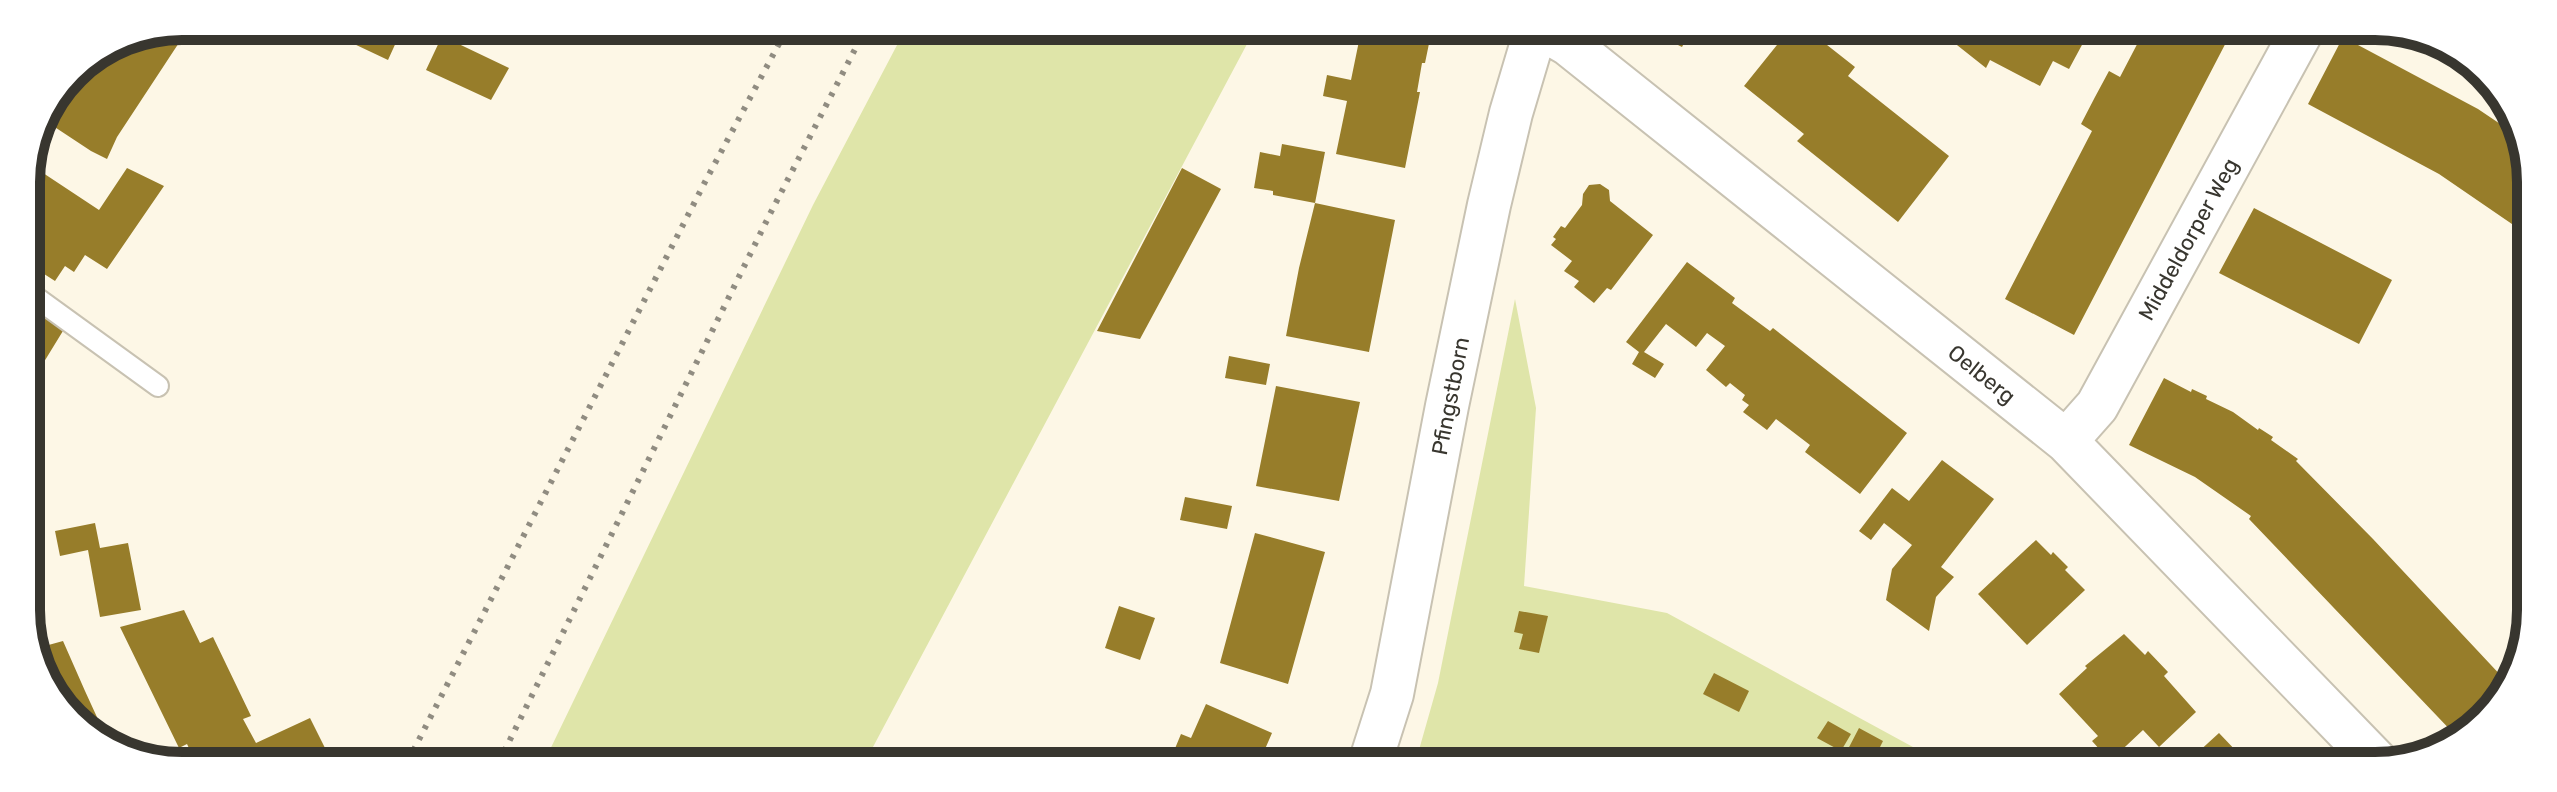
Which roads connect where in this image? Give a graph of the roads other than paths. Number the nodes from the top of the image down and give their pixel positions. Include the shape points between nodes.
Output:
1 (1535, 40) edge
2 (1560, 40) edge
3 (2297, 40) edge
4 (40, 300) edge
5 (158, 386) dead end
6 (2066, 441) junction
7 (1374, 752) edge
8 (2367, 752) edge

1 - 7 street, Pfingstborn via 1489,205 1392,694
2 - 6 street, Oelberg
3 - 6 street, Middeldorper Weg via 2097,406
4 - 5 lane
6 - 8 street, Oelberg

